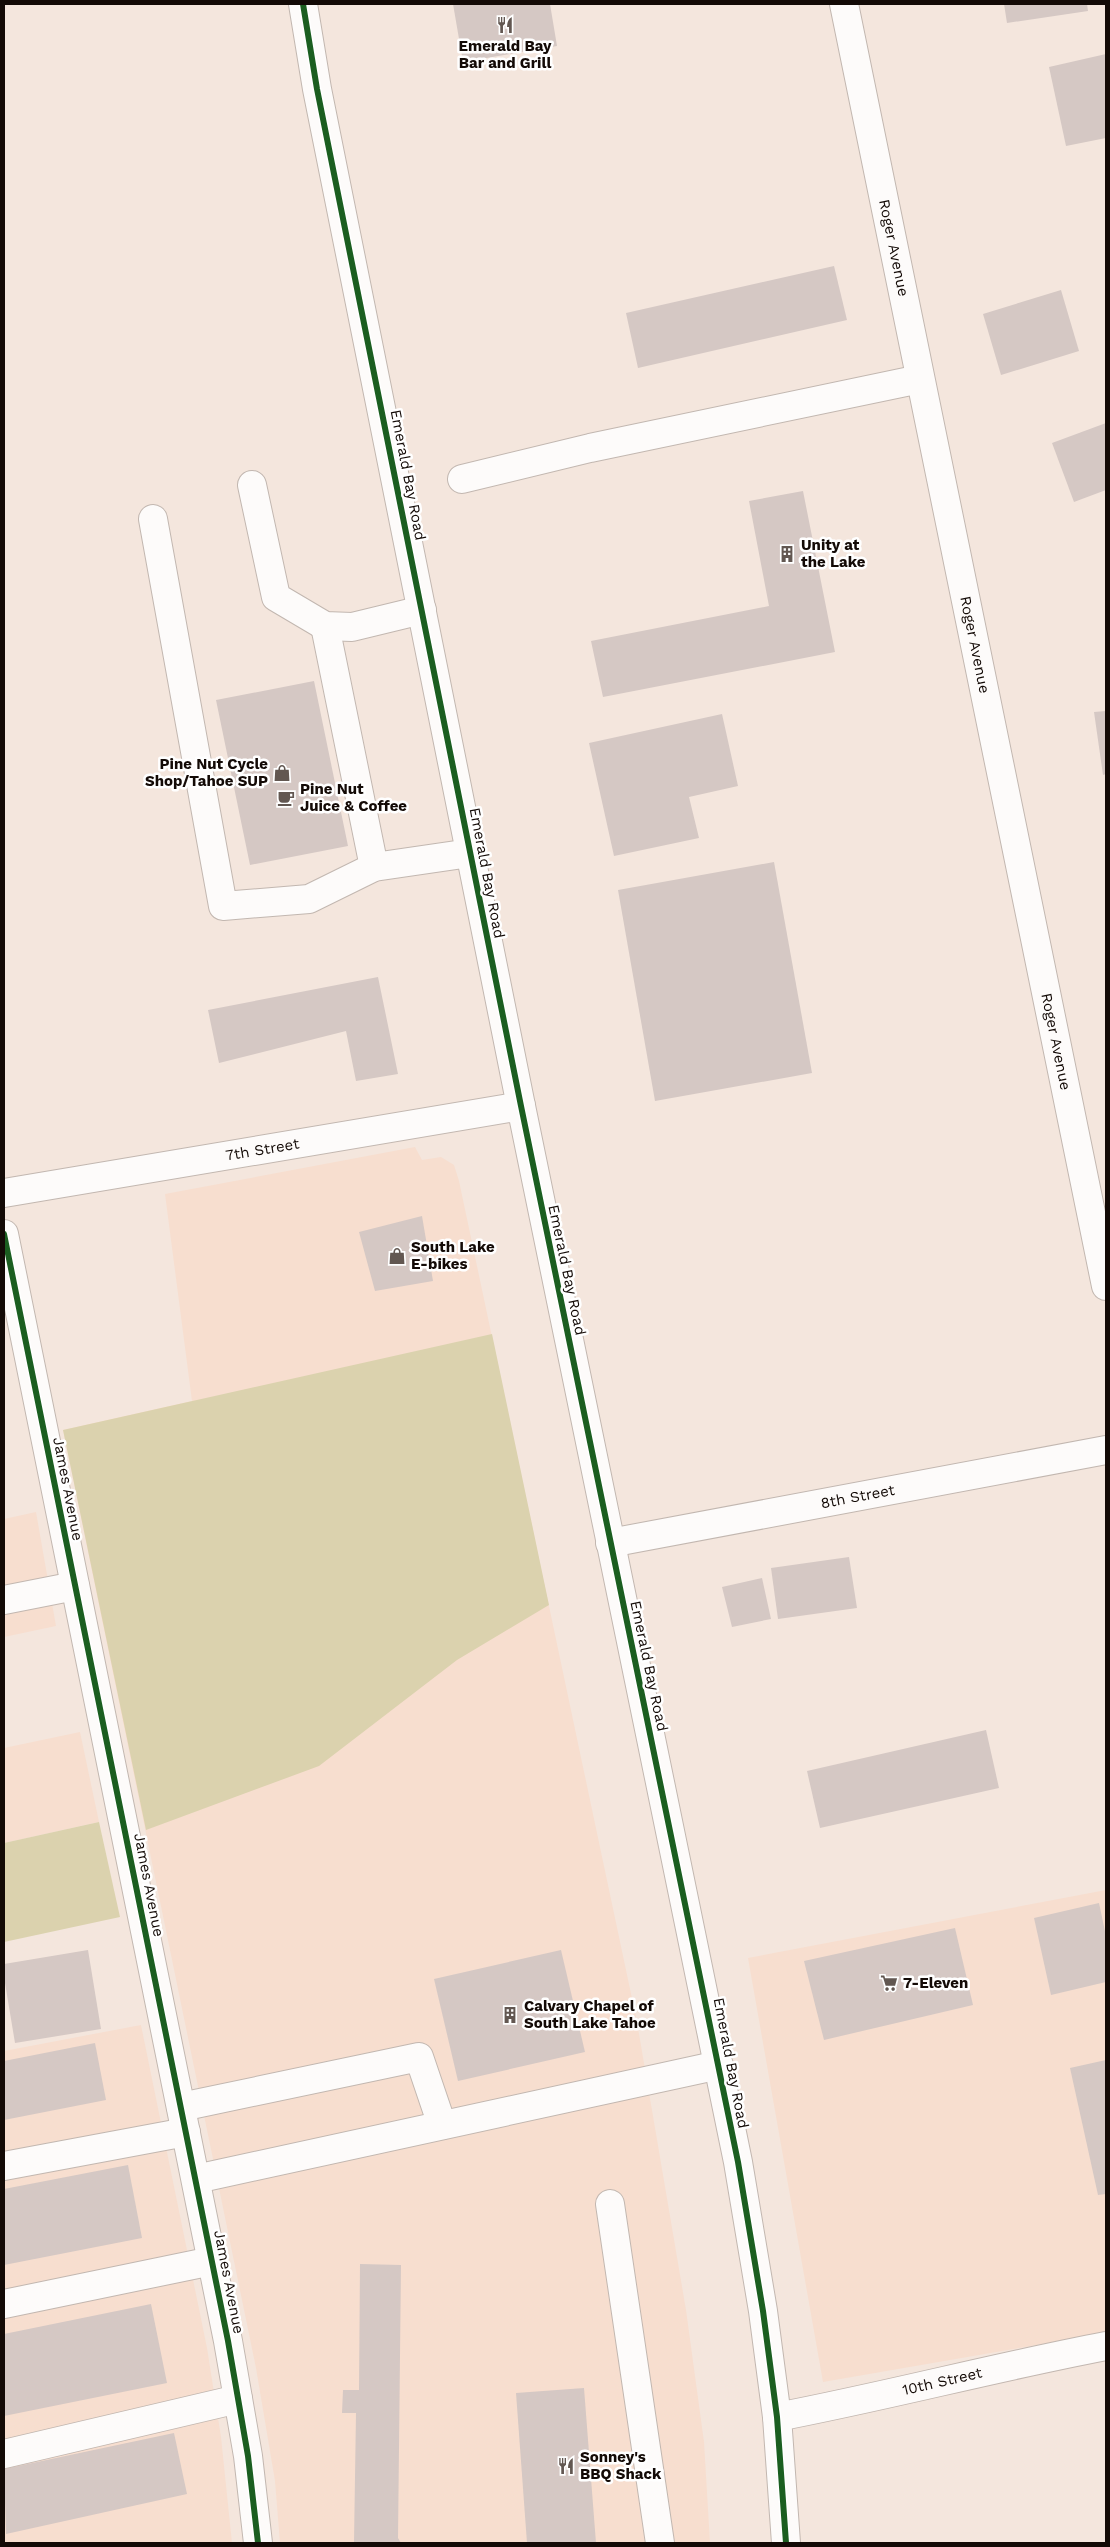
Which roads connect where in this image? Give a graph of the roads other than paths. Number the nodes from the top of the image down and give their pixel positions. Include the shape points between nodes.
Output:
1 (303, 4) edge
2 (844, 4) edge
3 (920, 379) junction
4 (462, 479) dead end
5 (252, 485) dead end
6 (153, 519) dead end
7 (422, 610) junction
8 (325, 626) junction
9 (470, 853) junction
10 (374, 867) junction
11 (521, 1106) junction
12 (4, 1193) edge
13 (4, 1234) edge
14 (1106, 1286) edge
15 (1106, 1450) edge
16 (610, 1543) junction
17 (75, 1586) junction
18 (4, 1600) edge
19 (719, 2065) junction
20 (183, 2119) junction
21 (442, 2125) junction
22 (4, 2166) edge
23 (196, 2179) junction
24 (610, 2204) dead end
25 (212, 2261) junction
26 (4, 2304) edge
27 (1106, 2346) edge
28 (238, 2399) junction
29 (777, 2417) junction
30 (4, 2454) edge
31 (258, 2543) edge
32 (660, 2543) edge
33 (786, 2543) edge

1 - 7 street, Emerald Bay Road
2 - 3 street, Roger Avenue
3 - 4 street via 590,448
3 - 14 street, Roger Avenue
5 - 8 street via 276,597
6 - 10 street via 223,906 309,899
7 - 8 street via 352,627
7 - 9 street, Emerald Bay Road
8 - 10 street
9 - 10 street
9 - 11 street, Emerald Bay Road
11 - 12 street, 7th Street
11 - 16 street, Emerald Bay Road
13 - 17 street, James Avenue
15 - 16 street, 8th Street
16 - 19 street, Emerald Bay Road
17 - 18 street
17 - 20 street, James Avenue
19 - 21 street
19 - 29 street, Emerald Bay Road via 760,2292
20 - 21 street via 419,2057
20 - 22 street
20 - 23 street, James Avenue
21 - 23 street
23 - 25 street, James Avenue
24 - 32 street
25 - 26 street
25 - 28 street, James Avenue
27 - 29 street, 10th Street
28 - 30 street
28 - 31 street, James Avenue
29 - 33 street, Emerald Bay Road

